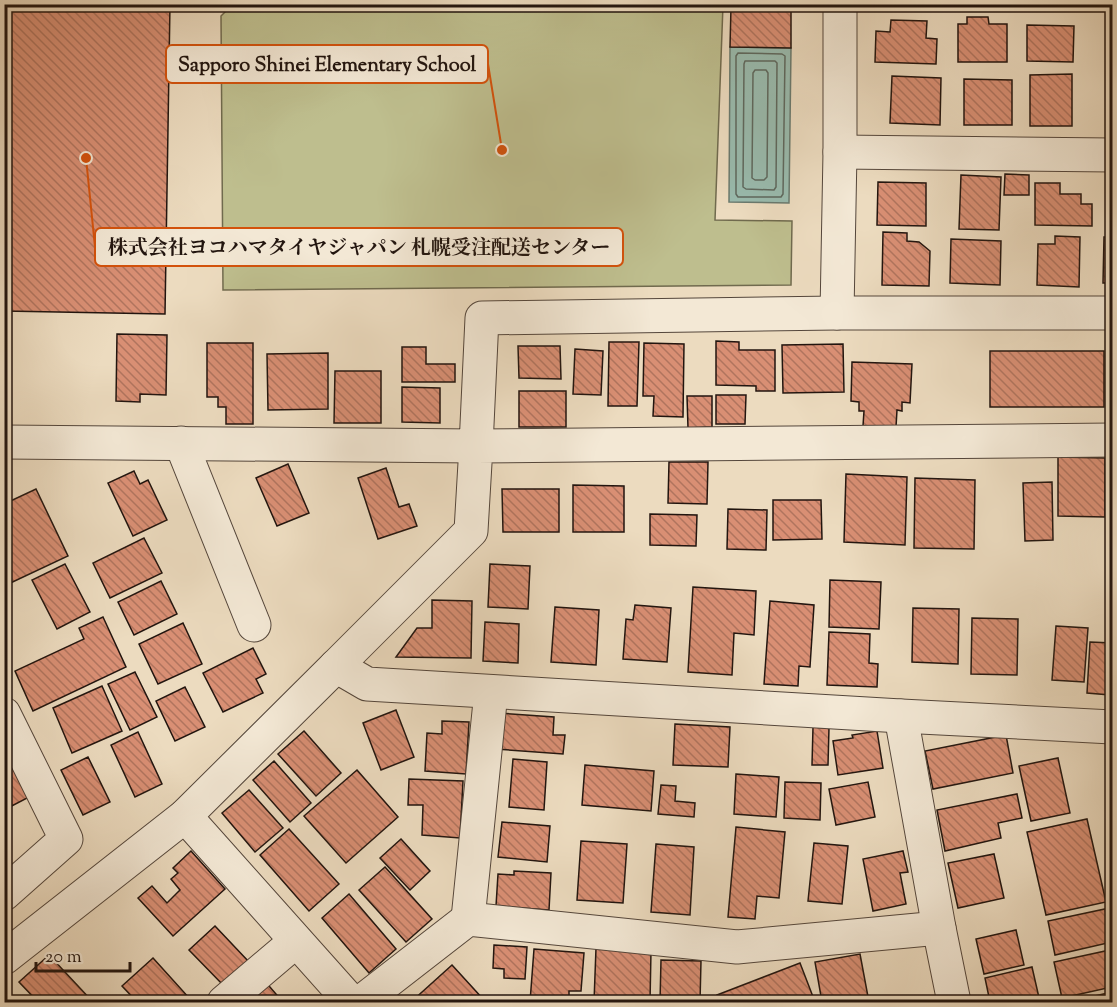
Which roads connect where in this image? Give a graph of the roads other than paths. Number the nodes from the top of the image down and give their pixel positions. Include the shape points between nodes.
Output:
1 (840, 4) edge
2 (840, 152) junction
3 (1113, 154) edge
4 (837, 313) junction
5 (1113, 313) edge
6 (1113, 440) edge
7 (4, 442) edge
8 (181, 443) junction
9 (476, 446) junction
10 (254, 624) dead end
11 (336, 666) junction
12 (491, 692) junction
13 (4, 714) edge
14 (901, 716) junction
15 (1113, 727) edge
16 (185, 816) junction
17 (4, 894) edge
18 (468, 919) junction
19 (939, 928) junction
20 (296, 941) junction
21 (4, 958) edge
22 (224, 1002) edge
23 (351, 1002) edge
24 (361, 1002) edge
25 (954, 1002) edge

1 - 2 street
2 - 3 street
2 - 4 street
4 - 5 street
4 - 9 street via 482,318
6 - 9 street
7 - 8 street
8 - 9 street
8 - 10 street
9 - 11 street via 471,531
11 - 12 street via 367,684
11 - 16 street
12 - 14 street
12 - 18 street
13 - 17 street via 66,839
14 - 15 street
14 - 19 street
16 - 20 street
16 - 21 street
18 - 19 street via 737,947
18 - 24 street
19 - 25 street
20 - 22 street
20 - 23 street

